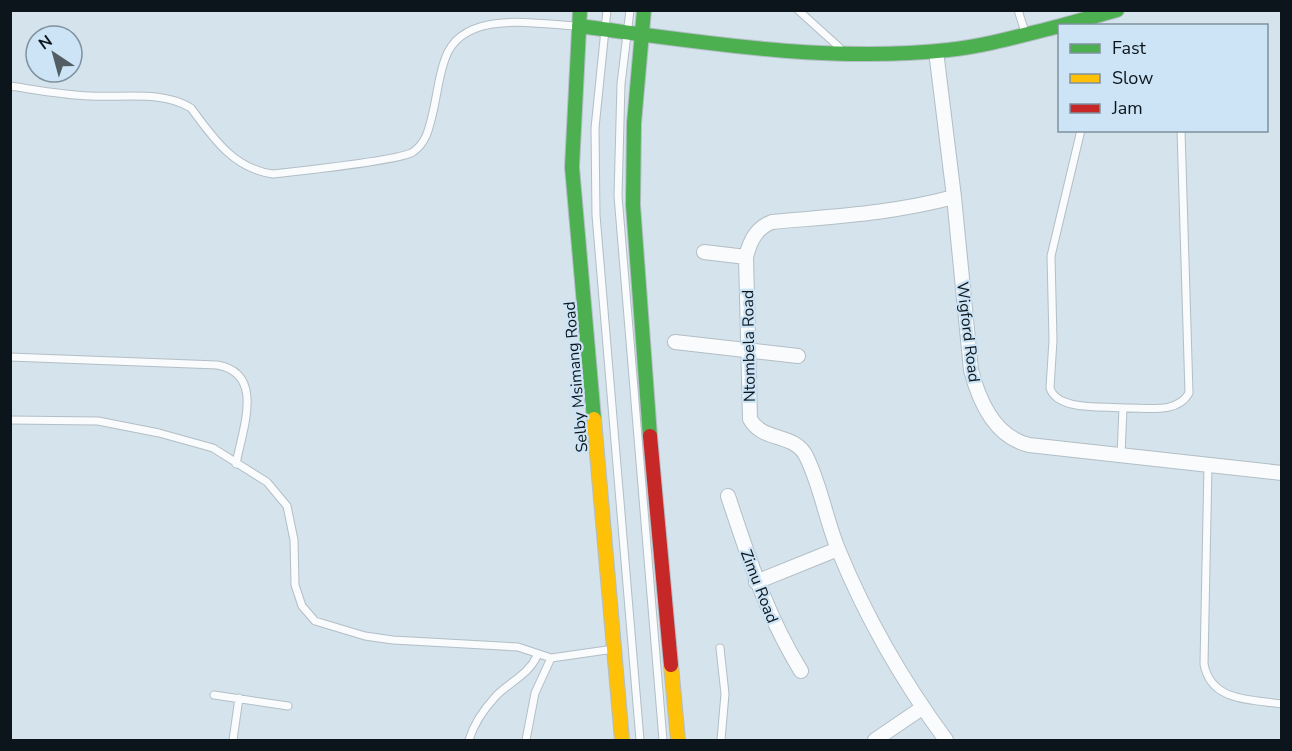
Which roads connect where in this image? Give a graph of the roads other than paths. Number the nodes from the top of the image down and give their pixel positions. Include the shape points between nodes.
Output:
1 (580, 10) edge
2 (607, 10) edge
3 (630, 10) edge
4 (644, 10) edge
5 (798, 10) edge
6 (1018, 10) edge
7 (1117, 10) edge
8 (1099, 13) edge
9 (1066, 24) edge
10 (579, 26) junction
11 (1058, 26) edge
12 (605, 29) junction
13 (634, 33) junction
14 (1026, 34) junction
15 (936, 51) junction
16 (846, 53) junction
17 (10, 87) edge
18 (1081, 132) edge
19 (1180, 132) edge
20 (954, 197) junction
21 (704, 252) dead end
22 (746, 257) junction
23 (675, 342) dead end
24 (747, 349) junction
25 (798, 356) dead end
26 (10, 357) edge
27 (1123, 408) junction
28 (10, 420) edge
29 (1121, 455) junction
30 (236, 464) junction
31 (1208, 465) junction
32 (1281, 473) edge
33 (728, 496) dead end
34 (838, 549) junction
35 (756, 582) junction
36 (720, 648) dead end
37 (615, 649) junction
38 (537, 656) junction
39 (551, 658) junction
40 (801, 671) dead end
41 (214, 695) dead end
42 (239, 699) junction
43 (1281, 704) edge
44 (288, 706) dead end
45 (922, 708) junction
46 (232, 741) edge
47 (469, 741) edge
48 (526, 741) edge
49 (622, 741) edge
50 (640, 741) edge
51 (663, 741) edge
52 (678, 741) edge
53 (721, 741) edge
54 (875, 741) edge
55 (946, 741) edge

1 - 10 main road, Selby Msimang Road
2 - 12 lane
3 - 13 lane
4 - 13 main road
5 - 16 lane
6 - 14 lane
7 - 8 main road
8 - 9 main road
10 - 12 main road
10 - 17 lane via 514,24 472,29 455,40 445,58 428,134 411,153 273,174 258,172 232,157 182,102 161,97 89,96
10 - 37 main road, Selby Msimang Road via 572,167
11 - 14 main road
12 - 13 main road
12 - 50 lane via 595,128 596,214
13 - 16 main road
13 - 51 lane via 621,84 618,196
13 - 52 main road via 633,205
14 - 15 main road
15 - 16 main road
15 - 20 street, Wigford Road
18 - 27 lane via 1051,256 1050,388 1060,401
19 - 27 lane via 1189,393 1182,403 1168,408
20 - 22 street, Ntombela Road via 875,214 772,222 752,237
20 - 29 street, Wigford Road via 971,370 978,396 990,416 1016,442
21 - 22 street
22 - 24 street, Ntombela Road
23 - 24 street
24 - 25 street
24 - 34 street, Ntombela Road via 750,419 759,432 796,443 803,450
26 - 30 lane via 217,364 235,369 247,385
27 - 29 lane
28 - 30 lane via 98,422 159,433 213,448
29 - 31 street, Wigford Road
30 - 38 lane via 267,482 287,507 294,540 295,585 302,606 315,621 374,637 509,646
31 - 32 street, Wigford Road
31 - 43 lane via 1206,678 1227,695
33 - 35 street, Zimu Road
34 - 35 street
34 - 45 street, Ntombela Road via 892,662
35 - 40 street, Zimu Road
36 - 53 lane via 725,694
37 - 39 lane
37 - 49 main road, Selby Msimang Road
38 - 39 lane
38 - 47 lane via 530,668 485,710
39 - 48 lane via 536,693
41 - 42 lane
42 - 44 lane
42 - 46 lane
45 - 54 street
45 - 55 street, Ntombela Road

